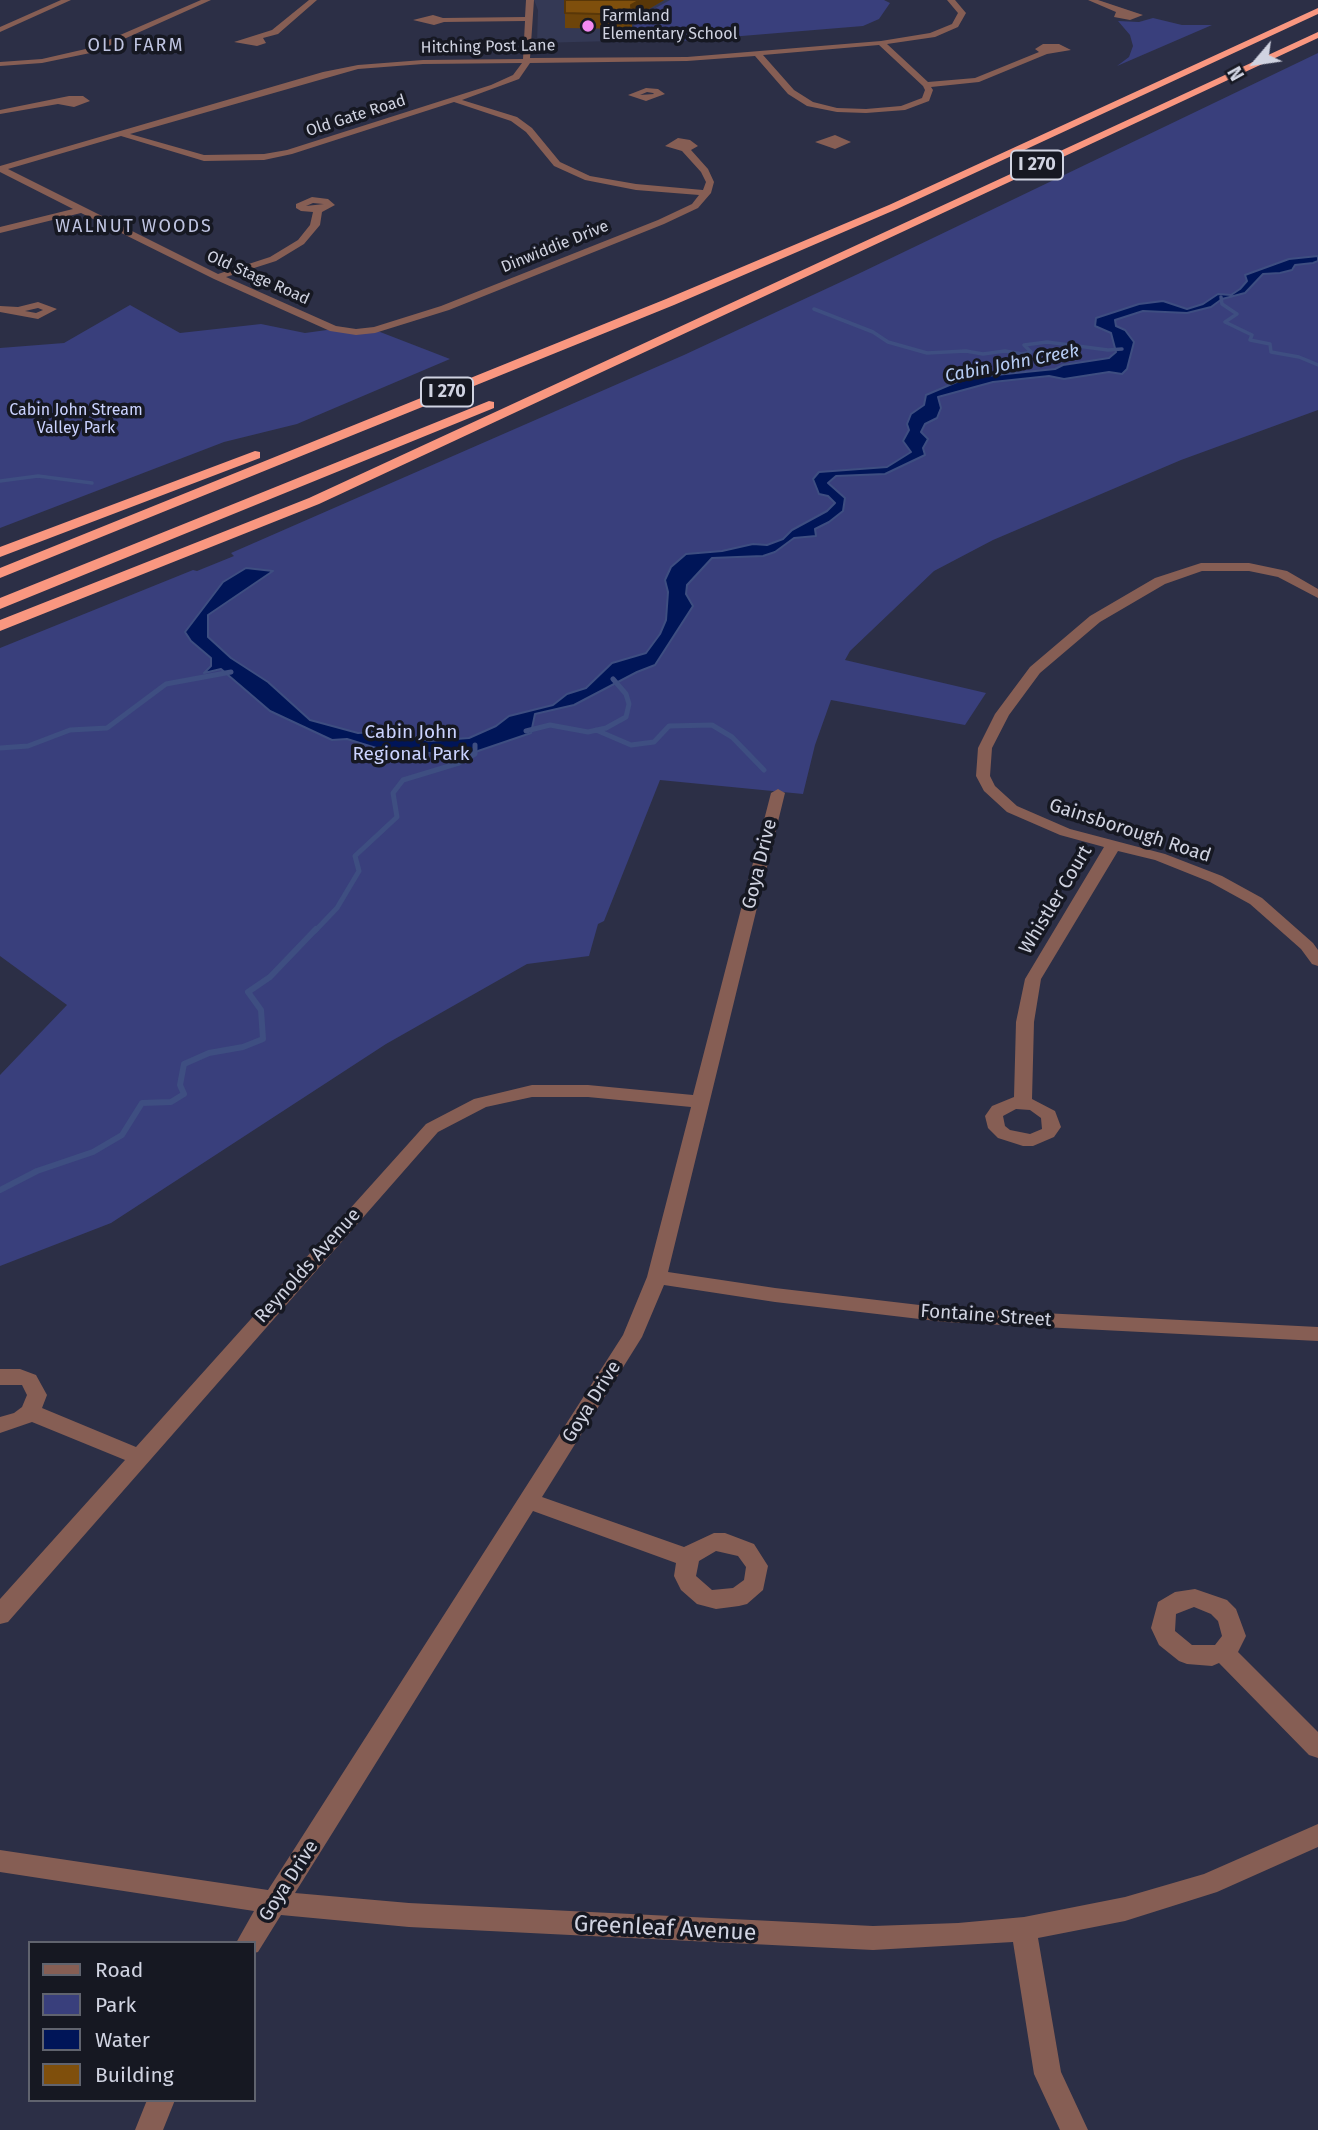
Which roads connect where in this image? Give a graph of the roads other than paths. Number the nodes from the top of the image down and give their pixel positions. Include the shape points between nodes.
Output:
1 (68, 0) edge
2 (207, 0) edge
3 (313, 0) edge
4 (530, 0) edge
5 (951, 0) edge
6 (1092, 0) edge
7 (1318, 11) edge
8 (1121, 12) dead end
9 (530, 19) junction
10 (443, 20) dead end
11 (0, 30) edge
12 (1318, 36) edge
13 (259, 38) dead end
14 (881, 43) junction
15 (1046, 52) dead end
16 (758, 54) junction
17 (643, 60) junction
18 (528, 61) junction
19 (0, 64) edge
20 (644, 70) dead end
21 (645, 80) dead end
22 (926, 85) junction
23 (646, 90) dead end
24 (454, 100) junction
25 (58, 102) dead end
26 (0, 112) edge
27 (122, 134) junction
28 (685, 149) dead end
29 (0, 169) edge
30 (706, 193) junction
31 (893, 207) junction
32 (80, 210) junction
33 (318, 210) dead end
34 (0, 230) edge
35 (217, 277) junction
36 (756, 295) junction
37 (0, 309) edge
38 (19, 310) dead end
39 (356, 332) joint
40 (0, 550) edge
41 (0, 573) edge
42 (130, 575) junction
43 (1318, 594) edge
44 (0, 604) edge
45 (0, 626) edge
46 (0, 636) edge
47 (778, 793) dead end
48 (1114, 844) junction
49 (1318, 961) edge
50 (702, 1102) junction
51 (1024, 1103) dead end
52 (657, 1277) junction
53 (1318, 1334) edge
54 (0, 1377) edge
55 (30, 1412) junction
56 (0, 1425) edge
57 (138, 1457) junction
58 (529, 1501) junction
59 (688, 1558) dead end
60 (0, 1615) edge
61 (1223, 1652) dead end
62 (1318, 1748) edge
63 (1318, 1835) edge
64 (0, 1861) edge
65 (276, 1903) junction
66 (1024, 1929) junction
67 (250, 1941) edge
68 (160, 2102) edge
69 (149, 2130) edge
70 (1074, 2130) edge

1 - 11 street
2 - 19 street via 92,50
3 - 13 street via 275,32
4 - 9 street
5 - 14 street, Hitching Post Lane via 961,10 955,25 932,35
6 - 8 street
7 - 31 highway, I 270
9 - 10 street
9 - 18 street
12 - 36 highway, I 270
14 - 16 street, Hitching Post Lane
14 - 22 street
15 - 22 street via 976,80
16 - 17 street, Hitching Post Lane
16 - 22 street via 798,98 842,125 917,104 929,95
17 - 18 street, Hitching Post Lane
17 - 20 street
18 - 24 street, Old Gate Road via 511,79
18 - 27 street, Hitching Post Lane via 398,63 348,69
21 - 23 street
24 - 27 street, Old Gate Road via 289,152 249,159 193,157
24 - 30 street via 514,119 557,164 588,178
25 - 26 street
27 - 29 street, Hitching Post Lane
28 - 30 street via 709,177
29 - 32 street, Old Stage Road
30 - 39 street, Dinwiddie Drive via 680,214 508,283 417,318
31 - 40 highway, I 270
31 - 41 highway, I 270
32 - 34 street
32 - 35 street, Old Stage Road
33 - 35 street via 309,234 289,250
35 - 39 street, Old Stage Road via 334,329
36 - 42 highway, I 270 via 314,501
36 - 44 highway, I 270
37 - 38 street
42 - 45 highway, I 270
42 - 46 highway via 93,597
43 - 48 street, Gainsborough Road via 1297,580 1266,569 1224,566 1184,571 1095,619 1018,689 985,748 983,776 989,788 1025,817
47 - 50 street, Goya Drive
48 - 49 street, Gainsborough Road via 1188,867 1237,890 1292,931
48 - 51 street, Whistler Court via 1033,979 1025,1022
50 - 52 street, Goya Drive
50 - 57 street, Reynolds Avenue via 553,1089 496,1098 450,1117 418,1142
52 - 53 street, Fontaine Street via 945,1315
52 - 58 street, Goya Drive via 632,1337
54 - 55 street via 20,1377 35,1387 37,1395
55 - 56 street
55 - 57 street
57 - 60 street, Reynolds Avenue
58 - 59 street
58 - 65 street, Goya Drive
61 - 62 street
63 - 66 street, Greenleaf Avenue via 1208,1884 1125,1909
64 - 65 street, Greenleaf Avenue
65 - 66 street, Greenleaf Avenue via 787,1936 958,1936
65 - 67 street, Goya Drive
66 - 70 street via 1048,2074
68 - 69 street

